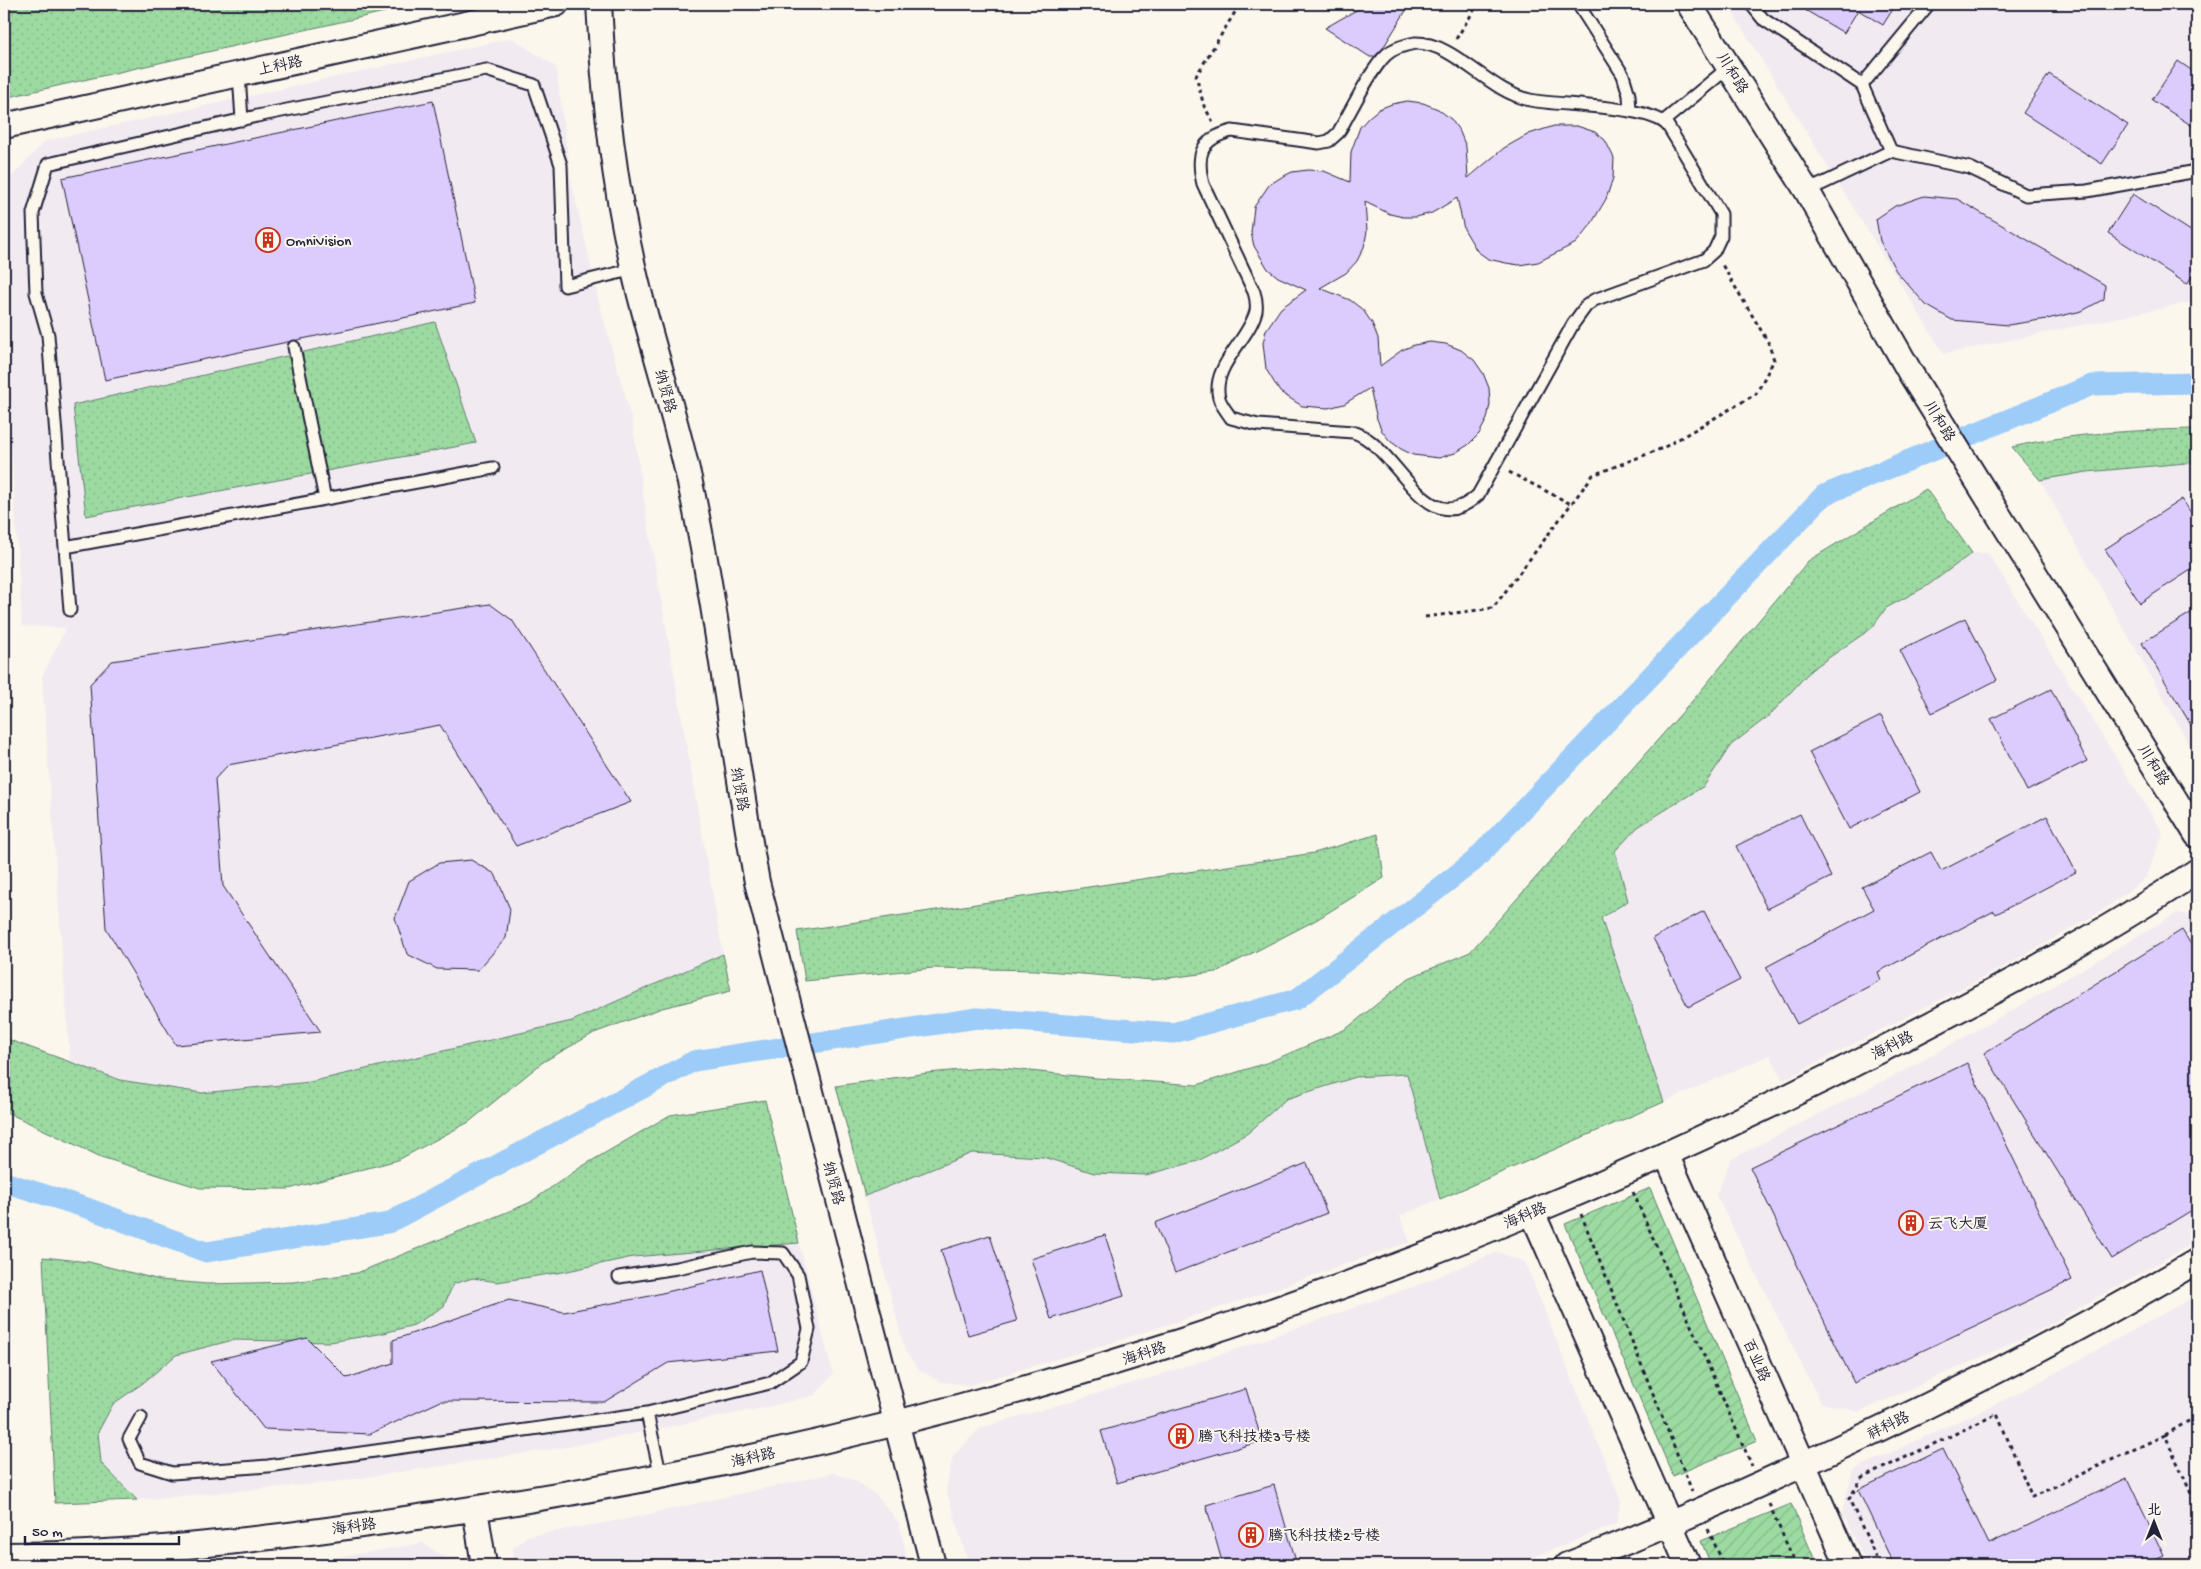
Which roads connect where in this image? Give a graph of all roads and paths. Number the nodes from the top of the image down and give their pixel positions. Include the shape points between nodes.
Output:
1 (556, 4) edge
2 (599, 4) edge
3 (1240, 4) edge
4 (1478, 4) edge
5 (1578, 4) edge
6 (1689, 4) edge
7 (1751, 4) edge
8 (1929, 4) edge
9 (1448, 52) junction
10 (1729, 67) junction
11 (239, 74) junction
12 (1862, 85) junction
13 (1630, 111) junction
14 (242, 120) junction
15 (1664, 121) junction
16 (4, 126) edge
17 (1221, 134) junction
18 (1892, 151) junction
19 (2197, 171) edge
20 (1807, 191) junction
21 (1714, 251) junction
22 (634, 269) junction
23 (294, 347) dead end
24 (1495, 464) junction
25 (493, 468) dead end
26 (325, 499) junction
27 (1571, 504) junction
28 (65, 546) junction
29 (70, 610) dead end
30 (1425, 617) dead end
31 (2197, 835) edge
32 (2197, 871) edge
33 (1666, 1154) junction
34 (1625, 1173) junction
35 (1573, 1195) junction
36 (1532, 1212) junction
37 (2197, 1261) edge
38 (619, 1277) dead end
39 (647, 1413) junction
40 (2197, 1416) edge
41 (141, 1417) dead end
42 (896, 1422) junction
43 (2165, 1435) junction
44 (1803, 1464) junction
45 (661, 1477) junction
46 (1760, 1484) junction
47 (2197, 1507) edge
48 (475, 1509) junction
49 (1700, 1510) junction
50 (1669, 1523) junction
51 (4, 1555) edge
52 (2197, 1558) edge
53 (484, 1565) edge
54 (932, 1565) edge
55 (1567, 1565) edge
56 (1688, 1565) edge
57 (1724, 1565) edge
58 (1796, 1565) edge
59 (1848, 1565) edge
60 (1880, 1565) edge
61 (2195, 1565) edge

1 - 11 street, 上科路
2 - 22 street, 纳贤路 via 612,160
3 - 17 path via 1196,76 1204,106
4 - 9 path
5 - 13 lane via 1623,75
6 - 10 street, 川和路
7 - 12 lane via 1764,19
8 - 12 lane
9 - 13 lane via 1509,93 1522,98
9 - 17 lane via 1434,44 1415,43 1386,55 1338,133 1329,141 1319,143 1232,131
10 - 15 lane
10 - 20 street, 川和路
11 - 14 lane
11 - 16 street, 上科路
12 - 18 lane
13 - 15 lane
14 - 22 lane via 486,70 534,85 561,165 565,286
14 - 28 lane via 48,164 33,212 36,293 48,335
15 - 21 lane via 1720,214 1721,236
17 - 24 lane via 1203,148 1198,166 1203,184 1257,303 1256,312 1222,371 1219,398 1232,418 1258,425 1364,435 1431,505 1440,508 1453,510 1472,501
18 - 19 lane via 1970,168 2026,195 2086,191
18 - 20 lane
20 - 31 street, 川和路 via 1911,374
21 - 24 lane via 1704,260 1594,300 1586,306
21 - 27 path via 1768,342 1774,360 1756,394 1663,448 1593,475
22 - 42 street, 纳贤路 via 692,489 757,882
23 - 26 lane
24 - 27 path
25 - 26 lane
26 - 28 lane
27 - 30 path via 1493,608
28 - 29 lane
32 - 33 street, 海科路 via 1954,1013 1824,1080
33 - 34 street, 海科路
33 - 44 street, 百业路
34 - 35 street, 海科路
34 - 46 path
35 - 36 street, 海科路
35 - 49 path
36 - 42 street, 海科路 via 1373,1275 1139,1355
36 - 50 street
37 - 44 street, 祥科路 via 2023,1357
38 - 39 lane via 752,1252 783,1253 798,1275 809,1329 801,1362 770,1383
39 - 41 lane via 268,1466 172,1473 140,1463 129,1439
39 - 45 lane
40 - 43 path
42 - 45 street, 海科路
42 - 54 street, 纳贤路
43 - 47 path
43 - 60 path via 2032,1497 1996,1414 1862,1478 1848,1499
44 - 46 street, 祥科路
44 - 59 street, 百业路
45 - 48 street, 海科路
46 - 49 street, 祥科路
46 - 58 path
48 - 51 street, 海科路 via 280,1536 154,1549
48 - 53 street
49 - 50 street, 祥科路
49 - 57 path
50 - 55 street, 祥科路
50 - 56 street
52 - 61 path

